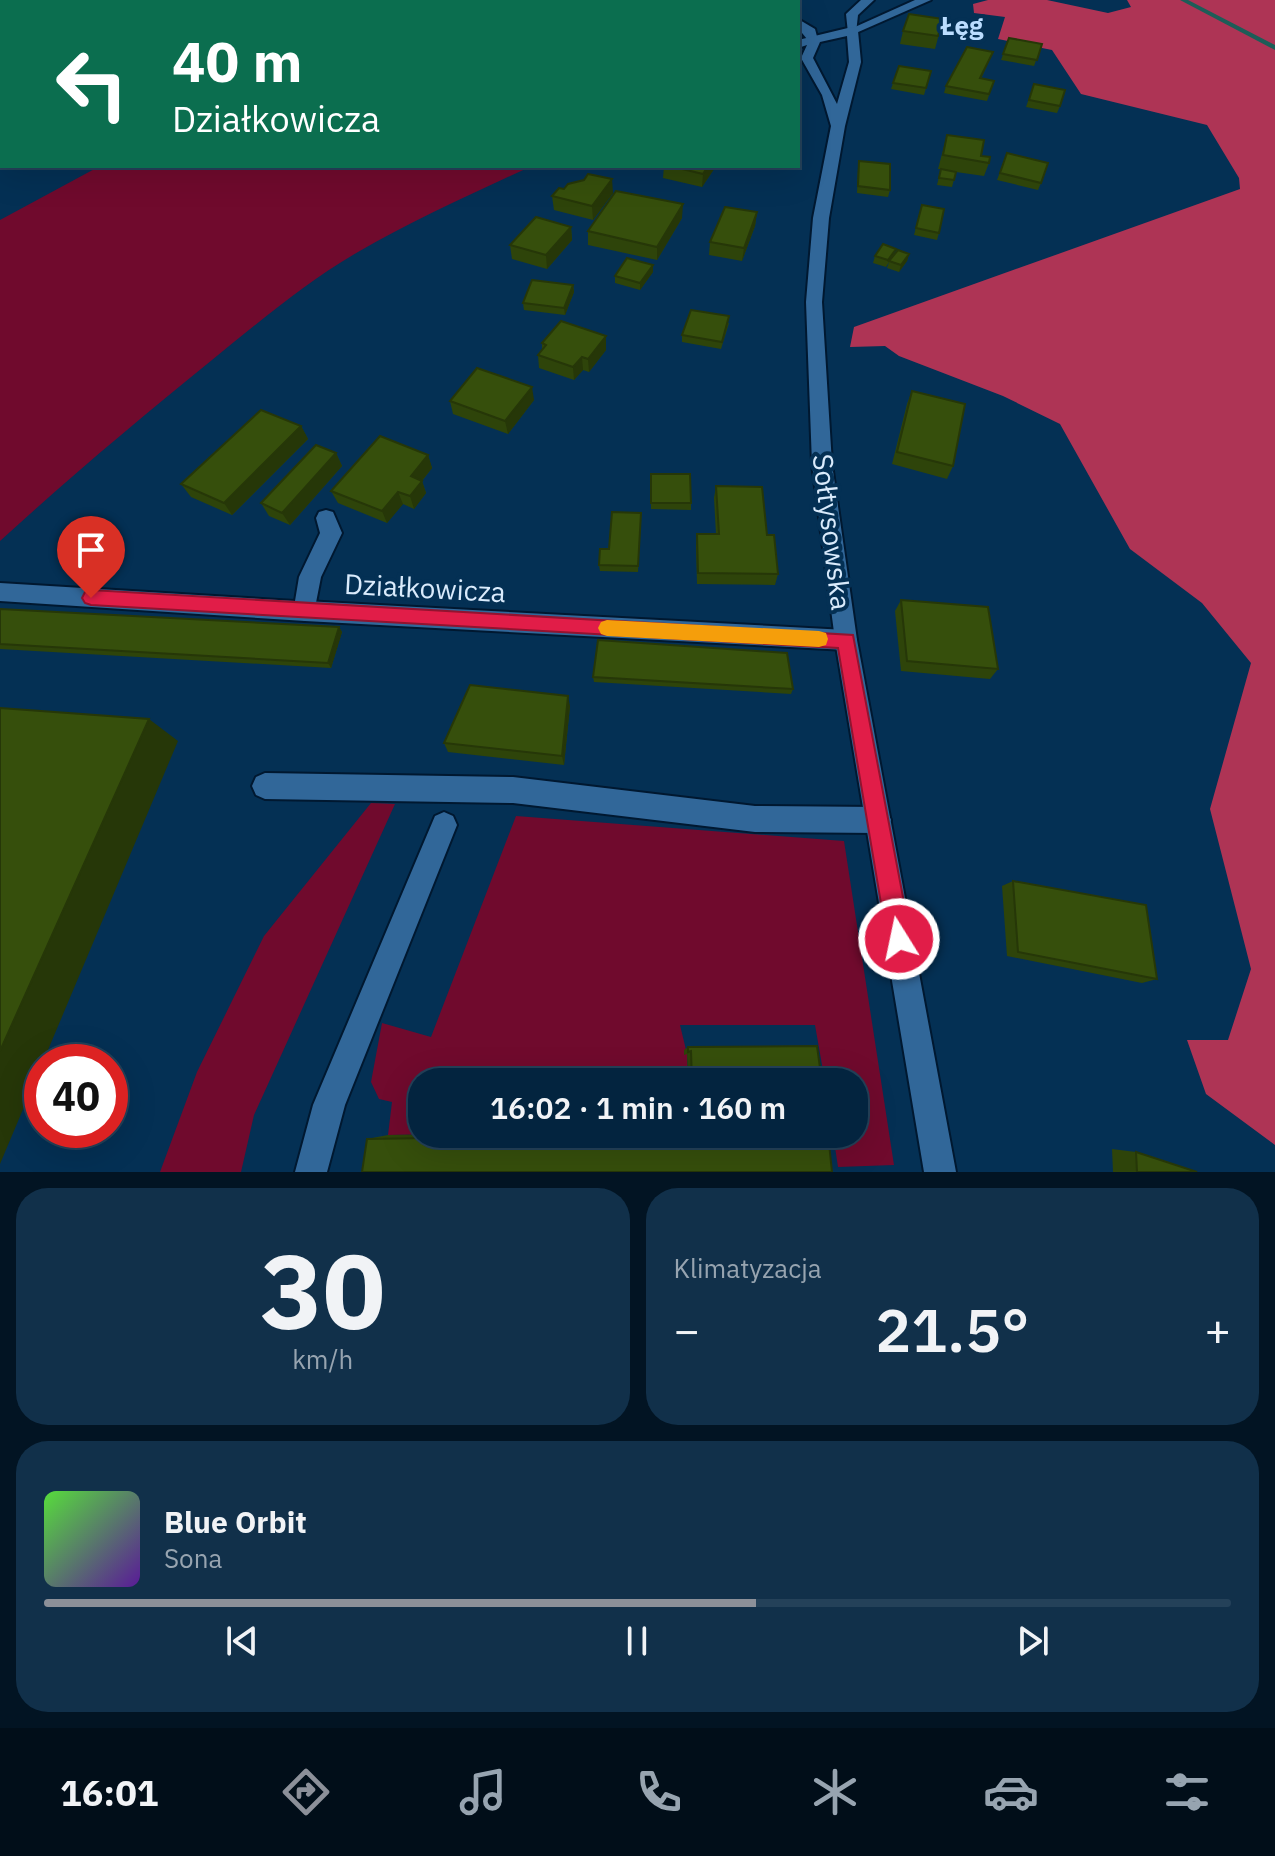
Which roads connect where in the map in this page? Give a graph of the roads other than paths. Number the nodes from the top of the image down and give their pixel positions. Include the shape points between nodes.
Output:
1 (868, 0) edge
2 (925, 0) edge
3 (800, 24) edge
4 (852, 31) junction
5 (815, 41) junction
6 (800, 44) edge
7 (800, 71) edge
8 (815, 76) junction
9 (838, 126) junction
10 (326, 518) dead end
11 (0, 592) edge
12 (305, 611) junction
13 (846, 640) junction
14 (265, 786) dead end
15 (878, 820) junction
16 (444, 825) dead end
17 (311, 1172) edge
18 (940, 1172) edge

1 - 4 street via 852,14
2 - 4 street
3 - 5 street
4 - 5 street
4 - 9 street, Sołtysowska via 854,74
5 - 6 street
5 - 8 street via 807,55
7 - 8 street
8 - 9 street
9 - 13 street, Sołtysowska via 821,218 814,302 822,464
10 - 12 street via 331,533 310,577
11 - 12 street, Działkowicza
12 - 13 street, Działkowicza
13 - 15 street, Sołtysowska
14 - 15 street via 513,790 755,819
15 - 18 street, Sołtysowska
16 - 17 street via 329,1105

